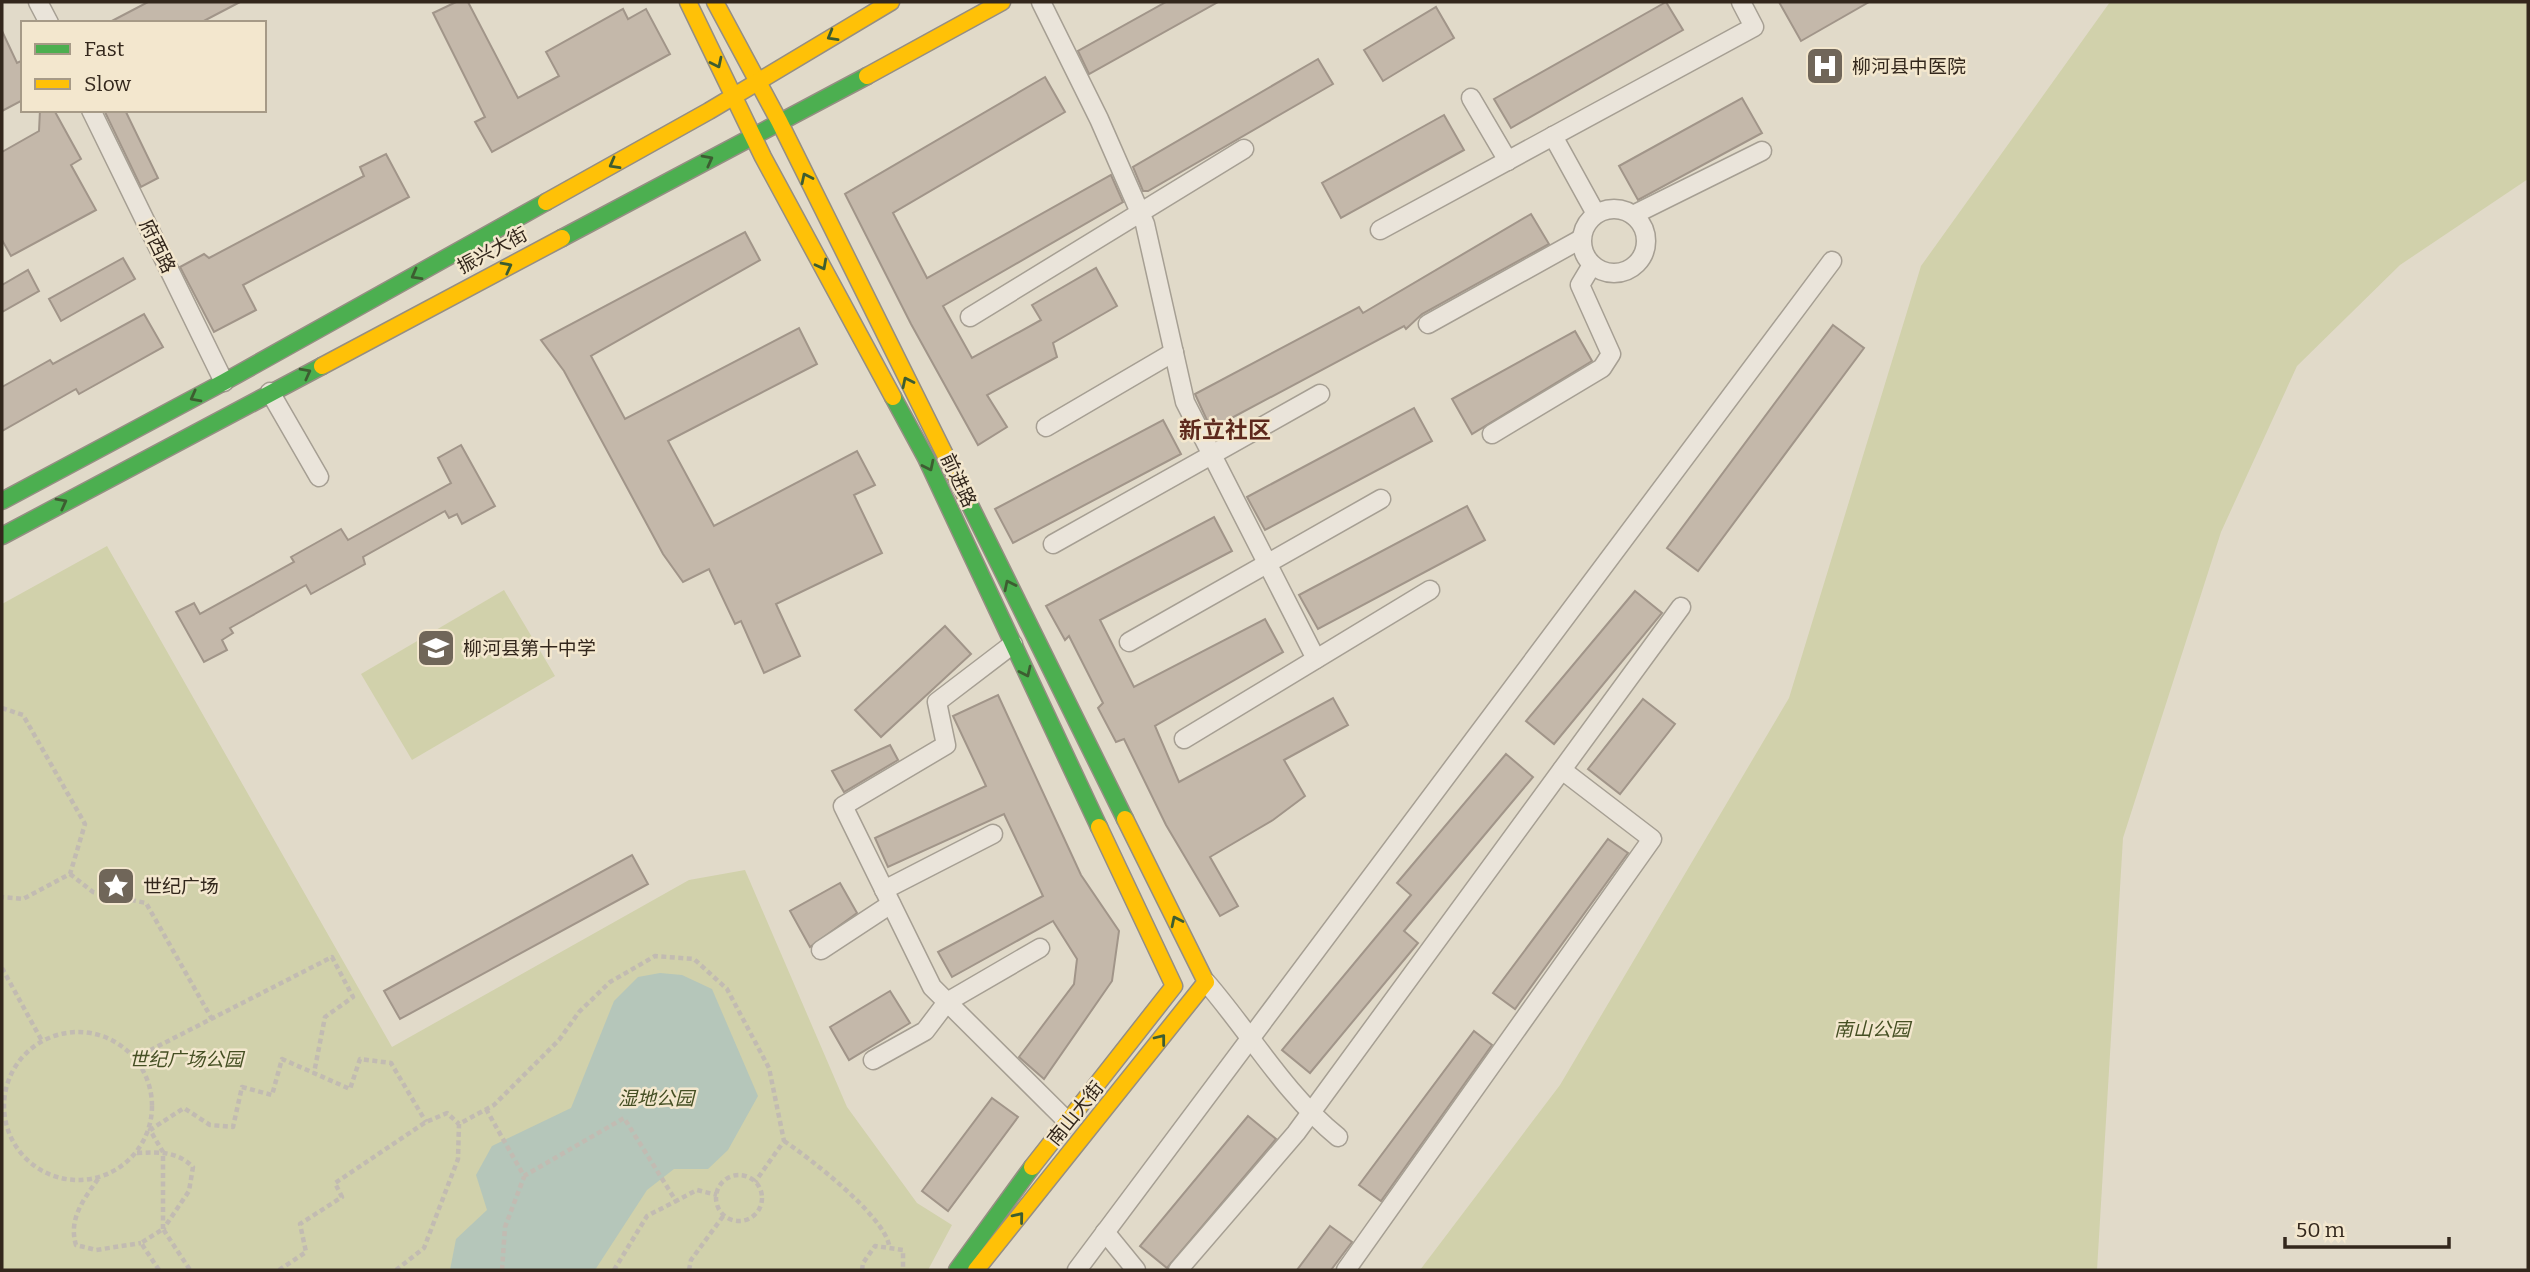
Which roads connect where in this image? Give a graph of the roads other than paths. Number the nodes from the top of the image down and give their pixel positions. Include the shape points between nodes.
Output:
1 (38, 2) edge
2 (688, 2) edge
3 (715, 2) edge
4 (891, 2) edge
5 (1002, 2) edge
6 (1041, 2) edge
7 (1741, 2) edge
8 (48, 21) edge
9 (757, 80) junction
10 (734, 95) junction
11 (1471, 98) dead end
12 (93, 112) edge
13 (779, 121) junction
14 (1553, 136) junction
15 (753, 138) junction
16 (1244, 149) dead end
17 (1762, 151) dead end
18 (1508, 161) junction
19 (1140, 213) junction
20 (1596, 214) junction
21 (1633, 215) junction
22 (1380, 230) dead end
23 (1581, 239) junction
24 (1832, 261) dead end
25 (1592, 265) junction
26 (970, 317) dead end
27 (1428, 324) dead end
28 (1174, 352) junction
29 (224, 382) junction
30 (270, 392) junction
31 (1320, 394) dead end
32 (1046, 427) dead end
33 (1492, 434) dead end
34 (1212, 455) junction
35 (319, 477) dead end
36 (1381, 499) dead end
37 (2, 501) edge
38 (2, 536) edge
39 (1053, 544) dead end
40 (1268, 564) junction
41 (1430, 590) dead end
42 (1681, 607) dead end
43 (1129, 642) dead end
44 (1013, 644) junction
45 (1316, 659) junction
46 (1184, 739) dead end
47 (1562, 770) junction
48 (993, 834) dead end
49 (888, 897) junction
50 (1040, 948) dead end
51 (821, 950) dead end
52 (1206, 982) junction
53 (1174, 986) joint
54 (947, 1002) junction
55 (1249, 1040) junction
56 (873, 1060) dead end
57 (1310, 1114) junction
58 (1066, 1120) junction
59 (1338, 1137) dead end
60 (1105, 1232) junction
61 (957, 1270) edge
62 (976, 1270) edge
63 (1077, 1270) edge
64 (1136, 1270) edge
65 (1178, 1270) edge
66 (1346, 1270) edge

1 - 8 street
2 -> 10 street, 前进路
3 - 9 street, 前进路
4 -> 9 street, 振兴大街
5 - 13 street, 振兴大街
6 - 19 street via 1100,119
7 - 14 street via 1754,27
9 - 10 street, 振兴大街
9 - 13 street, 前进路
10 - 15 street, 前进路
10 -> 29 street, 振兴大街
11 - 18 street
12 - 29 street, 府西路
13 - 15 street, 振兴大街
52 -> 13 street, 前进路
14 - 18 street
14 - 20 street
30 -> 15 street, 振兴大街
15 -> 44 street, 前进路 via 926,458
16 - 19 street
17 - 21 street
18 - 22 street
19 - 26 street
19 - 28 street
20 - 21 street via 1621,209
20 - 23 street
21 - 25 street via 1646,237 1639,262 1616,274
23 - 25 street
23 - 27 street
24 - 55 street
25 - 33 street via 1580,285 1611,354 1602,368
28 - 32 street
28 - 34 street via 1185,402
29 -> 37 street, 振兴大街
30 - 35 street
38 -> 30 street, 振兴大街
31 - 34 street
34 - 39 street
34 - 40 street
36 - 40 street
40 - 43 street
40 - 45 street
41 - 45 street
42 - 47 street
44 - 49 street via 937,702 946,745 843,806
44 -> 53 street, 前进路
45 - 46 street
47 - 57 street
47 - 66 street via 1652,839
48 - 49 street
49 - 51 street
49 - 54 street via 932,987
50 - 54 street
52 - 55 street
62 -> 52 street, 南山大街
53 - 58 street, 南山大街
54 - 56 street via 925,1031
54 - 58 street
55 - 57 street
55 - 60 street
57 - 59 street
57 - 65 street
58 - 61 street, 南山大街
60 - 63 street
60 - 64 street

